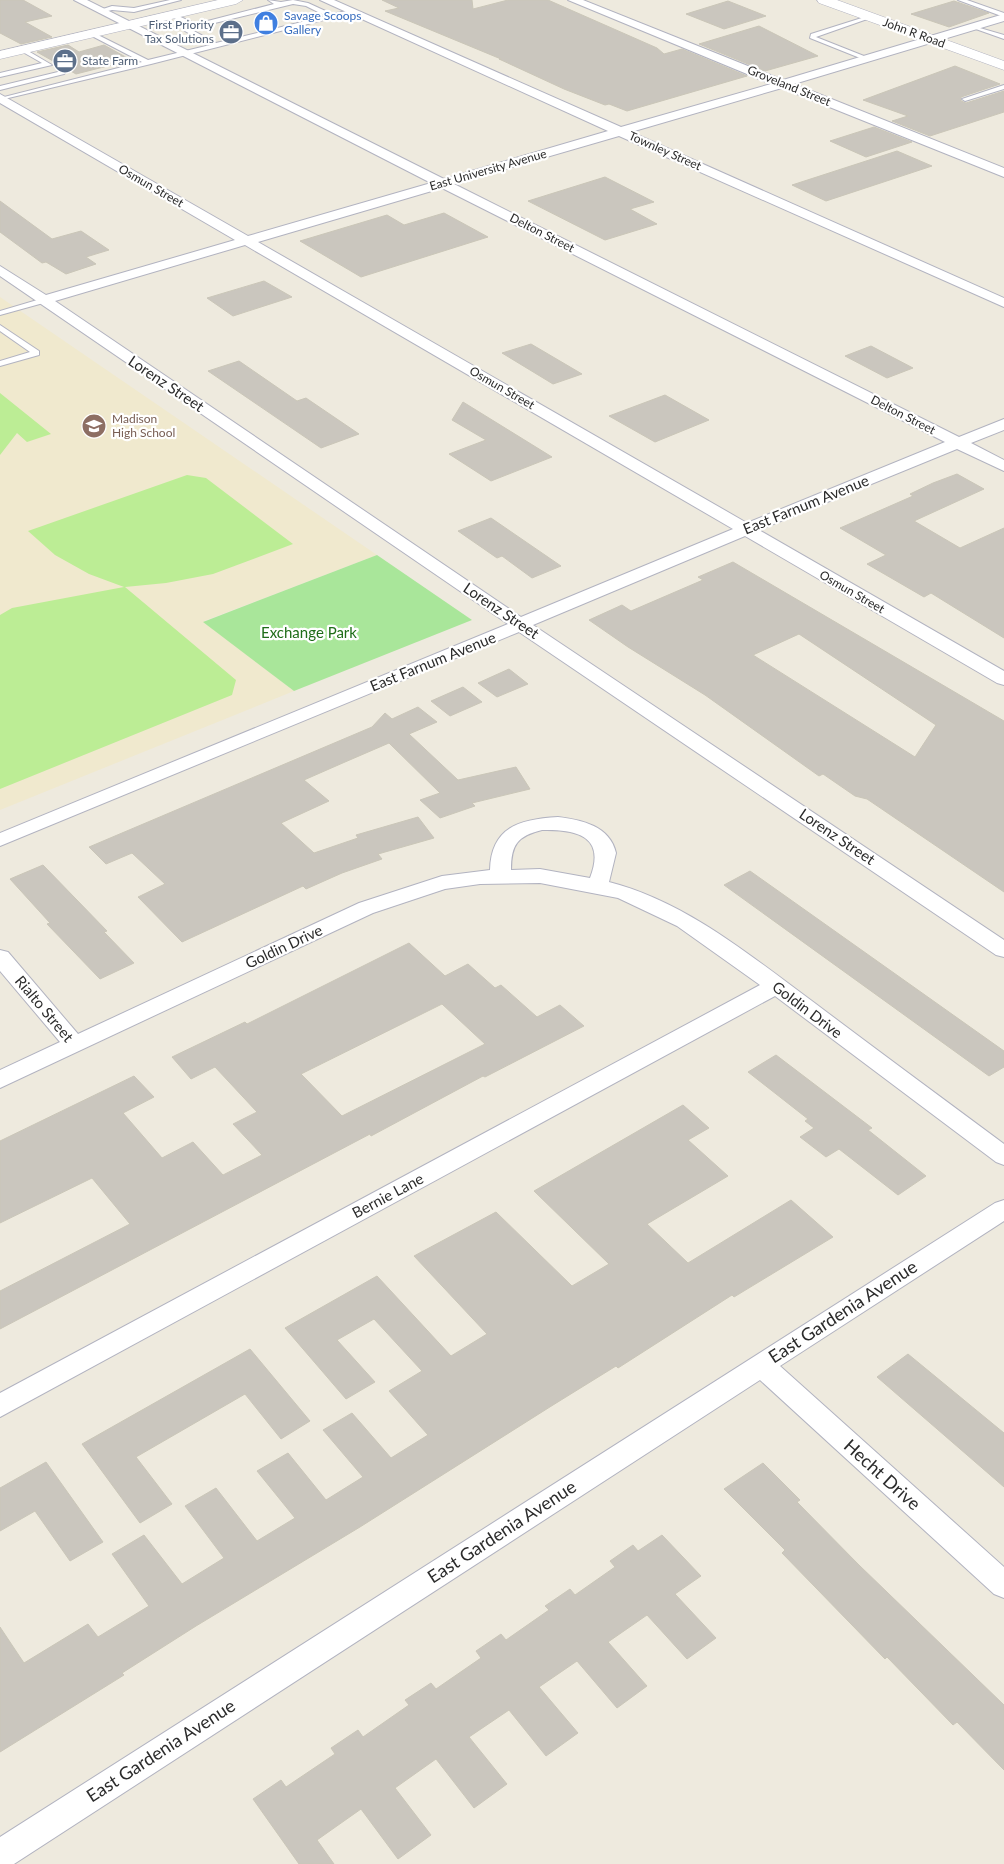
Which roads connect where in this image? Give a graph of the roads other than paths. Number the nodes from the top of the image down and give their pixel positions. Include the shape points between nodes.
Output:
1 (79, 0) edge
2 (178, 0) edge
3 (236, 0) edge
4 (271, 0) edge
5 (325, 0) edge
6 (573, 0) edge
7 (824, 0) edge
8 (961, 0) edge
9 (280, 4) junction
10 (100, 11) junction
11 (352, 12) junction
12 (172, 15) junction
13 (331, 16) junction
14 (1004, 16) edge
15 (870, 17) junction
16 (129, 25) junction
17 (195, 26) junction
18 (975, 27) junction
19 (92, 34) junction
20 (1003, 37) edge
21 (932, 40) junction
22 (215, 46) junction
23 (23, 50) junction
24 (184, 53) junction
25 (0, 55) edge
26 (868, 59) junction
27 (149, 63) junction
28 (46, 64) junction
29 (1004, 66) edge
30 (0, 75) edge
31 (782, 84) junction
32 (1004, 87) edge
33 (1, 95) edge
34 (965, 99) dead end
35 (620, 131) junction
36 (1004, 173) edge
37 (443, 184) junction
38 (246, 240) junction
39 (0, 270) edge
40 (44, 300) junction
41 (1004, 303) edge
42 (0, 313) edge
43 (0, 327) edge
44 (0, 364) edge
45 (1004, 424) edge
46 (958, 443) junction
47 (1004, 466) edge
48 (745, 530) junction
49 (520, 624) junction
50 (1004, 679) edge
51 (0, 840) edge
52 (500, 876) junction
53 (597, 886) junction
54 (1004, 950) edge
55 (0, 956) edge
56 (776, 986) junction
57 (76, 1045) junction
58 (0, 1080) edge
59 (1004, 1156) edge
60 (1004, 1208) edge
61 (761, 1365) junction
62 (0, 1406) edge
63 (1004, 1585) edge
64 (0, 1855) edge

1 - 10 street, Delton Street
2 - 10 lane via 134,10 112,8
3 - 12 main road
4 - 9 lane
5 - 11 street, Townley Street
6 - 31 street, Groveland Street
7 - 15 main road, John R Road
8 - 14 lane
9 - 13 lane via 308,5
9 - 17 lane
10 - 16 street, Delton Street
11 - 13 lane
11 - 35 street, Townley Street
12 - 16 main road
12 - 17 lane
13 - 22 lane
14 - 18 street, East University Avenue
15 - 21 main road, John R Road
15 - 26 lane via 813,35 813,38
16 - 19 main road
16 - 24 street, Delton Street
17 - 22 lane via 185,29
18 - 20 lane
18 - 21 street, East University Avenue
19 - 23 main road
19 - 27 lane
21 - 26 street, East University Avenue
21 - 29 main road, John R Road
22 - 24 lane
23 - 25 main road
23 - 28 lane
24 - 27 lane
24 - 37 street, Delton Street
26 - 31 street, East University Avenue
27 - 33 lane
28 - 30 lane
28 - 33 lane via 62,73
31 - 35 street, East University Avenue
31 - 36 street, Groveland Street
32 - 34 lane
33 - 38 street, Osmun Street
35 - 37 street, East University Avenue
35 - 41 street, Townley Street
37 - 38 street, East University Avenue
37 - 46 street, Delton Street
38 - 40 street, East University Avenue
38 - 48 street, Osmun Street
39 - 40 street, Lorenz Street
40 - 42 lane
40 - 49 street, Lorenz Street
43 - 44 lane via 36,353
45 - 46 street, East Farnum Avenue
46 - 47 street, Delton Street
46 - 48 street, East Farnum Avenue
48 - 49 street, East Farnum Avenue
48 - 50 street, Osmun Street
49 - 51 street, East Farnum Avenue
49 - 54 street, Lorenz Street
52 - 53 street, Goldin Drive via 540,876
52 - 53 street via 506,841 527,828 557,823 581,828 602,842 606,851
52 - 57 street, Goldin Drive via 442,883 366,908
53 - 56 street, Goldin Drive via 625,893 678,918
55 - 57 street, Rialto Street
56 - 59 street, Goldin Drive
56 - 62 street, Bernie Lane
57 - 58 street, Rialto Street
60 - 61 street, East Gardenia Avenue
61 - 63 street, Hecht Drive
61 - 64 street, East Gardenia Avenue

